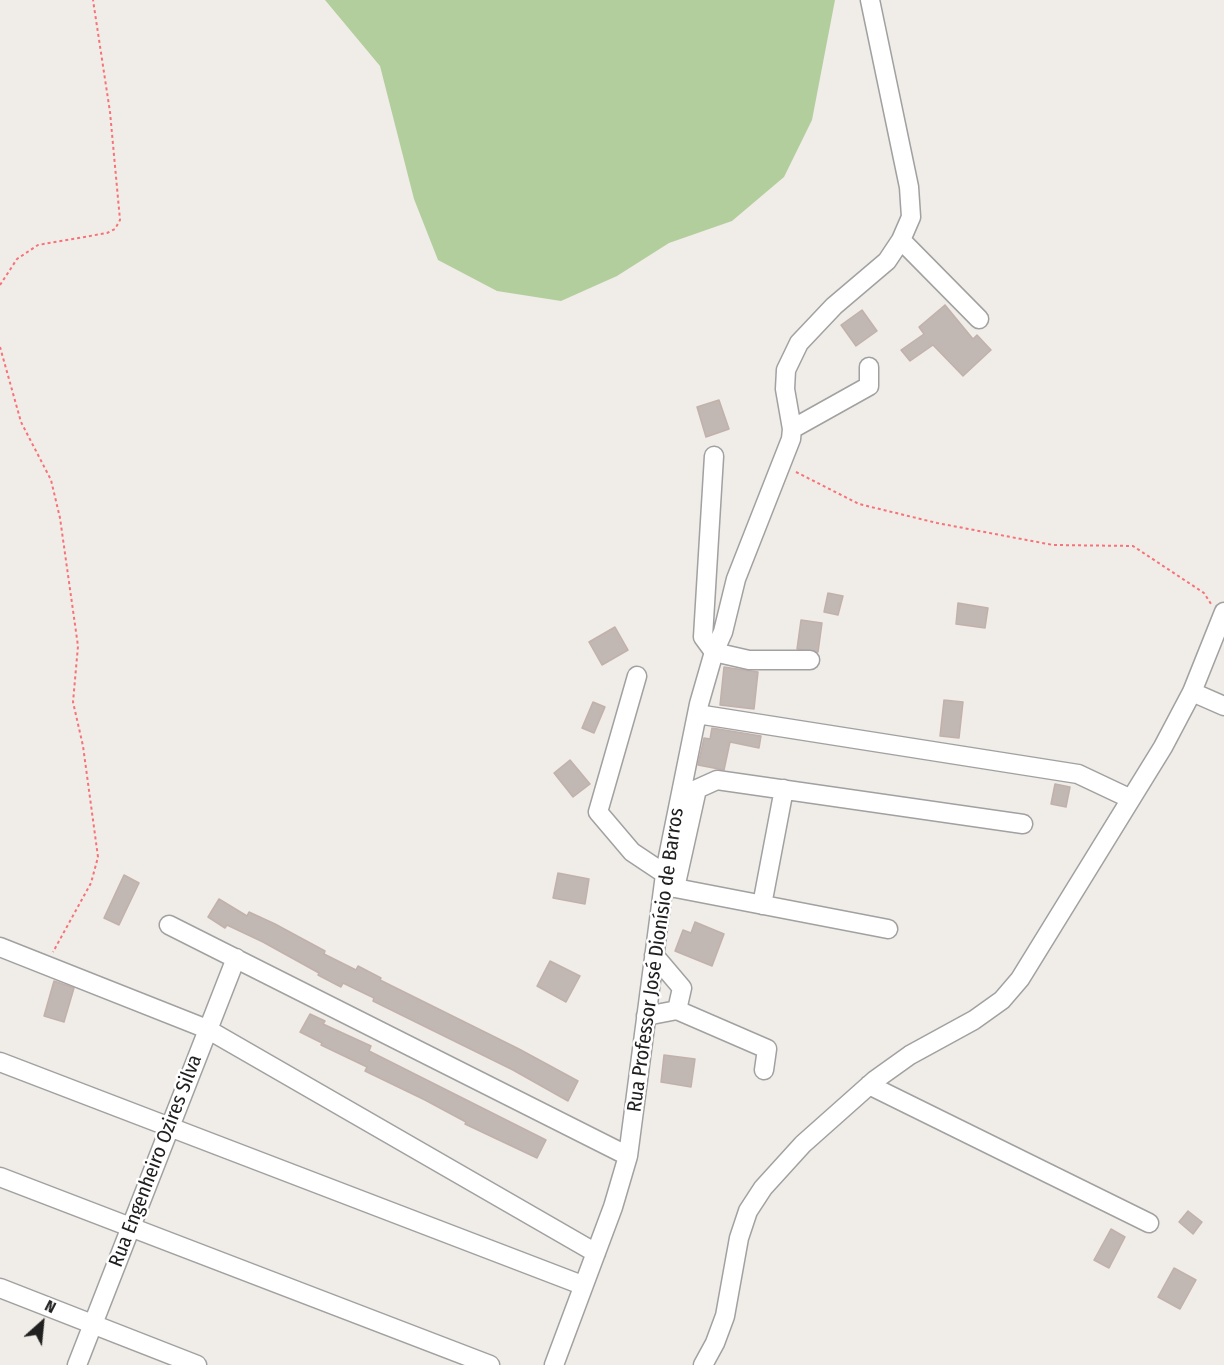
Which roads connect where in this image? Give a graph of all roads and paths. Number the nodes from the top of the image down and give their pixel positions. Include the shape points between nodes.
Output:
1 (93, 0) edge
2 (870, 0) edge
3 (901, 240) junction
4 (0, 285) edge
5 (979, 319) dead end
6 (0, 347) edge
7 (869, 367) dead end
8 (792, 429) junction
9 (714, 456) dead end
10 (782, 465) junction
11 (1222, 616) edge
12 (714, 652) junction
13 (810, 660) dead end
14 (637, 676) dead end
15 (1192, 692) junction
16 (1224, 705) edge
17 (698, 714) junction
18 (784, 789) junction
19 (1131, 799) junction
20 (1023, 824) dead end
21 (668, 883) junction
22 (762, 905) junction
23 (169, 925) dead end
24 (888, 929) dead end
25 (0, 947) edge
26 (654, 955) junction
27 (236, 958) junction
28 (46, 965) junction
29 (677, 1010) junction
30 (646, 1016) junction
31 (207, 1029) junction
32 (0, 1062) edge
33 (764, 1070) dead end
34 (869, 1085) junction
35 (170, 1125) junction
36 (628, 1156) junction
37 (0, 1177) edge
38 (1149, 1223) dead end
39 (133, 1227) junction
40 (596, 1253) junction
41 (582, 1285) junction
42 (0, 1288) edge
43 (93, 1325) junction
44 (77, 1365) edge
45 (197, 1365) edge
46 (490, 1365) edge
47 (554, 1365) edge
48 (703, 1365) edge

1 - 4 path via 110,112 120,220 116,229 106,233 38,245 18,259
2 - 3 street, Rua Professor José Dionísio de Barros via 909,187 911,217
3 - 5 street
3 - 8 street, Rua Professor José Dionísio de Barros via 887,261 834,306 799,343 786,370
6 - 28 path via 21,422 51,480 60,518 78,646 73,702 98,857 91,883
7 - 8 street via 869,386
8 - 10 street, Rua Professor José Dionísio de Barros
9 - 12 street via 703,637
10 - 11 path via 859,504 937,523 1053,545 1133,546 1204,593
10 - 12 street, Rua Professor José Dionísio de Barros via 748,547
11 - 15 street
12 - 13 street via 749,660
12 - 17 street, Rua Professor José Dionísio de Barros
14 - 21 street via 598,812 632,852
15 - 16 street
15 - 19 street
17 - 19 street via 1078,774
17 - 21 street, Rua Professor José Dionísio de Barros
18 - 20 street
18 - 21 street via 717,780 697,789
18 - 22 street
19 - 34 street via 1020,979 1002,999
21 - 22 street
21 - 26 street, Rua Professor José Dionísio de Barros
22 - 24 street
23 - 27 street
25 - 28 street
26 - 29 street via 682,988
26 - 30 street, Rua Professor José Dionísio de Barros
27 - 31 street, Rua Engenheiro Ozires Silva
27 - 36 street
28 - 31 street
29 - 30 street
29 - 33 street via 767,1049
30 - 36 street, Rua Professor José Dionísio de Barros
31 - 35 street, Rua Engenheiro Ozires Silva
31 - 40 street
32 - 35 street
34 - 38 street
34 - 48 street via 802,1144 748,1211 739,1238 725,1316
35 - 39 street, Rua Engenheiro Ozires Silva
35 - 41 street
36 - 40 street, Rua Professor José Dionísio de Barros
37 - 39 street
39 - 43 street, Rua Engenheiro Ozires Silva
39 - 46 street
40 - 41 street, Rua Professor José Dionísio de Barros
41 - 47 street, Rua Professor José Dionísio de Barros
42 - 43 street
43 - 44 street, Rua Engenheiro Ozires Silva
43 - 45 street

